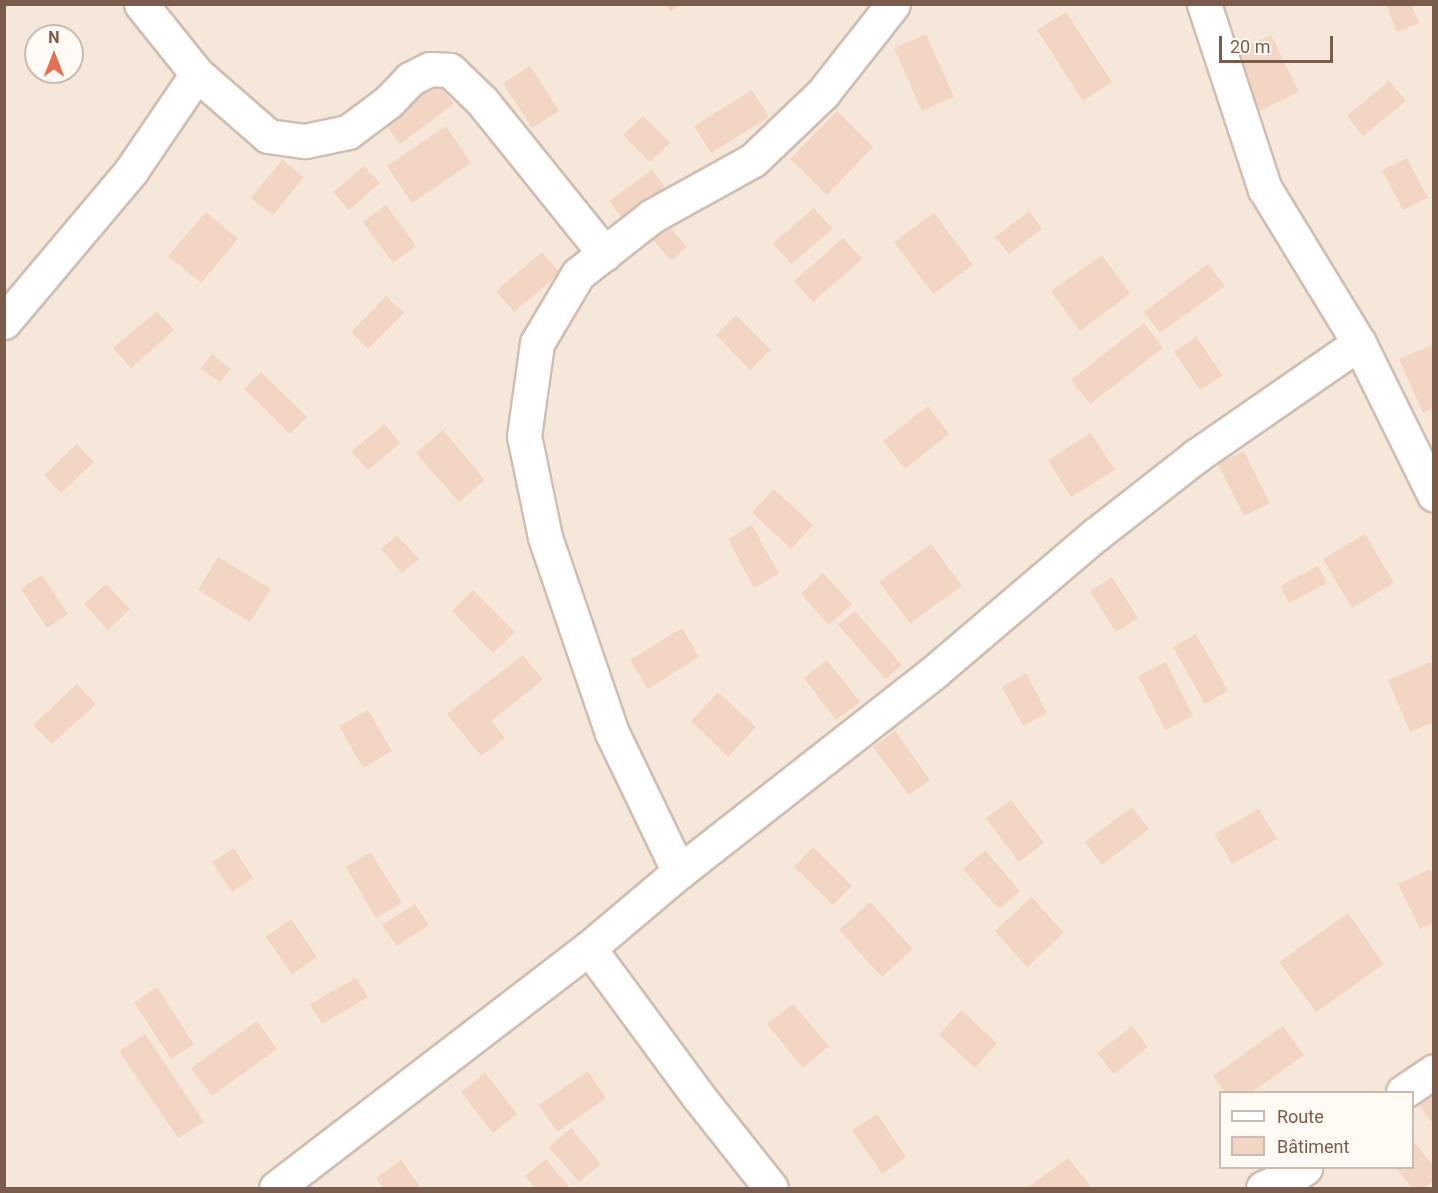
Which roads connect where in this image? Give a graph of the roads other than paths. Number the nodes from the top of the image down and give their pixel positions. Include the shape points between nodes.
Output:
1 (141, 4) edge
2 (893, 4) edge
3 (1204, 4) edge
4 (197, 74) junction
5 (605, 254) junction
6 (4, 322) edge
7 (1359, 343) junction
8 (1434, 495) edge
9 (679, 872) junction
10 (590, 948) junction
11 (1434, 1071) edge
12 (1404, 1091) edge
13 (1302, 1169) edge
14 (276, 1188) edge
15 (771, 1188) edge
16 (1263, 1188) edge

1 - 4 street
2 - 5 street via 823,93 753,160 652,216
3 - 7 street via 1265,189
4 - 5 street via 268,136 305,141 348,132 388,102 410,79 430,69 450,70 482,101
4 - 6 street via 131,171
5 - 9 street via 578,274 537,343 524,436 545,537 612,733
7 - 8 street
7 - 9 street via 1196,456 934,672
9 - 10 street
10 - 14 street
10 - 15 street
11 - 12 street
13 - 16 street

